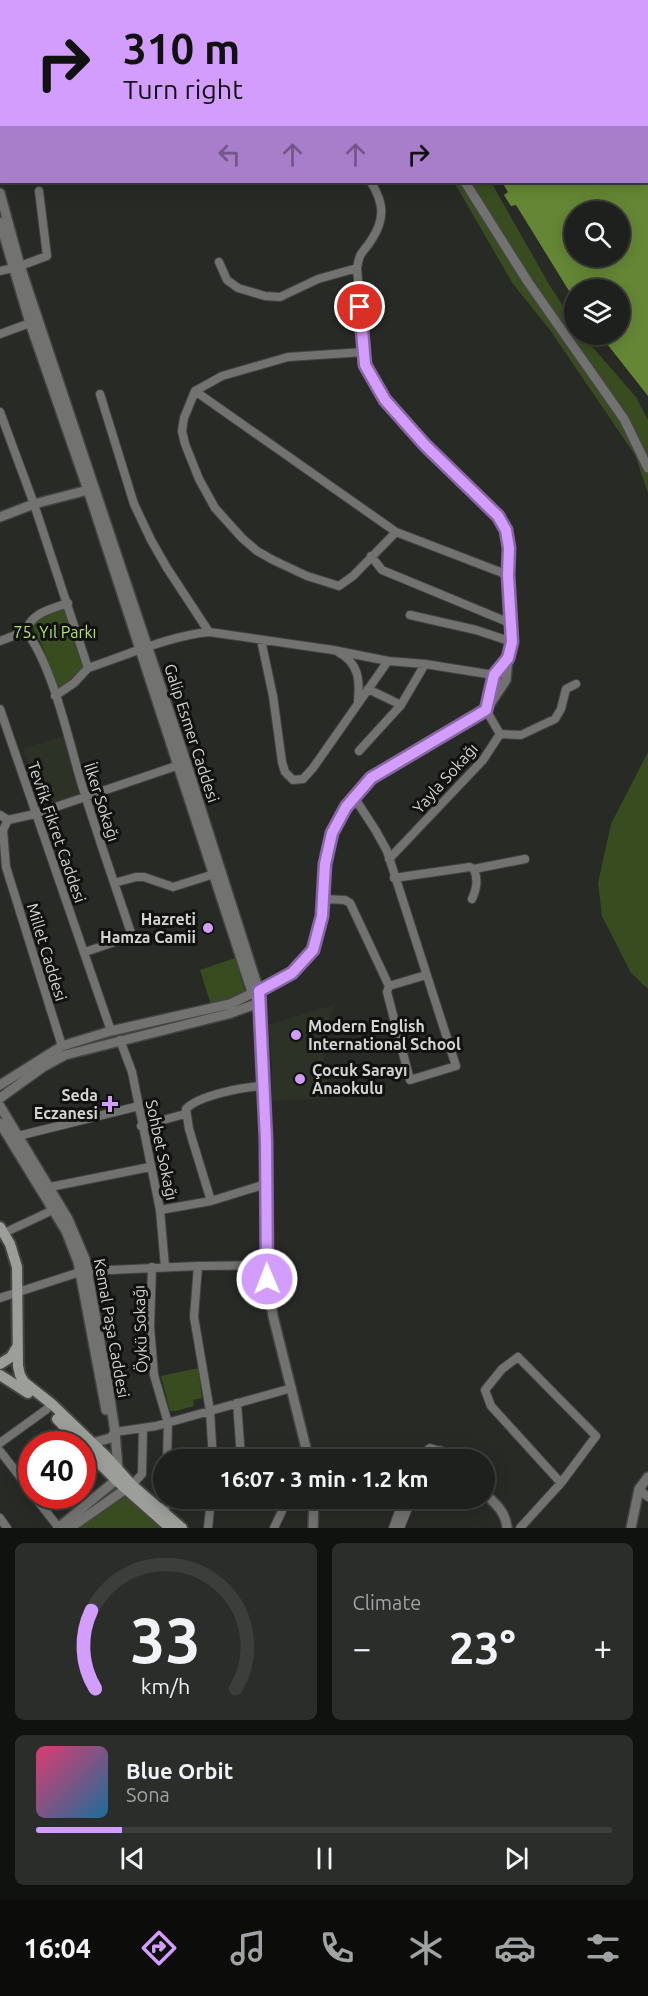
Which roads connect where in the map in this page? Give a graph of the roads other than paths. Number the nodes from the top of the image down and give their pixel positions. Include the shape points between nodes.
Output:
1 (372, 183) edge
2 (466, 183) edge
3 (39, 191) dead end
4 (0, 193) edge
5 (0, 222) edge
6 (219, 262) dead end
7 (17, 267) junction
8 (357, 268) junction
9 (0, 272) edge
10 (35, 322) junction
11 (0, 334) edge
12 (364, 352) junction
13 (195, 391) junction
14 (100, 394) dead end
15 (0, 412) edge
16 (648, 468) edge
17 (91, 489) junction
18 (34, 504) junction
19 (0, 517) edge
20 (396, 531) junction
21 (371, 556) junction
22 (508, 575) junction
23 (68, 603) junction
24 (410, 615) dead end
25 (510, 623) junction
26 (26, 632) junction
27 (210, 632) junction
28 (261, 640) junction
29 (0, 641) edge
30 (512, 642) junction
31 (145, 649) junction
32 (333, 650) junction
33 (508, 658) junction
34 (388, 661) junction
35 (425, 664) junction
36 (88, 668) junction
37 (494, 675) junction
38 (576, 684) dead end
39 (368, 689) junction
40 (55, 696) junction
41 (358, 702) junction
42 (401, 705) junction
43 (0, 709) edge
44 (486, 710) junction
45 (500, 734) junction
46 (359, 751) dead end
47 (182, 764) junction
48 (85, 796) junction
49 (354, 797) junction
50 (35, 814) junction
51 (3, 817) edge
52 (1, 845) edge
53 (389, 859) junction
54 (525, 860) dead end
55 (3, 864) edge
56 (474, 869) junction
57 (214, 874) junction
58 (394, 878) junction
59 (114, 883) junction
60 (323, 899) junction
61 (472, 899) dead end
62 (85, 952) junction
63 (426, 975) junction
64 (389, 986) junction
65 (255, 992) junction
66 (260, 1004) junction
67 (111, 1031) junction
68 (120, 1040) junction
69 (64, 1050) junction
70 (0, 1085) edge
71 (263, 1086) junction
72 (0, 1098) edge
73 (0, 1106) edge
74 (139, 1106) junction
75 (185, 1114) junction
76 (0, 1124) edge
77 (141, 1126) junction
78 (18, 1136) junction
79 (150, 1167) junction
80 (266, 1184) junction
81 (50, 1188) junction
82 (211, 1202) junction
83 (53, 1210) junction
84 (160, 1210) junction
85 (2, 1230) edge
86 (267, 1265) junction
87 (198, 1266) junction
88 (152, 1268) junction
89 (165, 1268) junction
90 (84, 1272) junction
91 (18, 1292) junction
92 (0, 1298) edge
93 (17, 1347) junction
94 (0, 1364) edge
95 (18, 1365) junction
96 (1, 1377) edge
97 (292, 1388) junction
98 (237, 1403) junction
99 (47, 1409) junction
100 (210, 1411) junction
101 (168, 1423) junction
102 (143, 1428) junction
103 (71, 1431) edge
104 (74, 1431) edge
105 (113, 1435) junction
106 (96, 1440) edge
107 (0, 1443) edge
108 (167, 1449) edge
109 (212, 1449) edge
110 (240, 1449) edge
111 (306, 1449) edge
112 (0, 1451) edge
113 (96, 1454) edge
114 (115, 1472) junction
115 (18, 1474) edge
116 (648, 1477) edge
117 (561, 1483) junction
118 (129, 1487) junction
119 (639, 1489) junction
120 (648, 1497) edge
121 (495, 1503) edge
122 (44, 1509) edge
123 (165, 1509) edge
124 (210, 1509) edge
125 (283, 1509) edge
126 (313, 1509) edge
127 (400, 1509) edge
128 (408, 1509) edge
129 (165, 1515) junction
130 (0, 1518) edge
131 (7, 1528) edge
132 (59, 1528) edge
133 (70, 1528) edge
134 (170, 1528) edge
135 (182, 1528) edge
136 (208, 1528) edge
137 (274, 1528) edge
138 (312, 1528) edge
139 (393, 1528) edge
140 (400, 1528) edge
141 (507, 1528) edge
142 (520, 1528) edge
143 (631, 1528) edge

1 - 8 street via 382,206 379,225 359,254
2 - 16 street via 528,282 624,419
3 - 7 street via 47,256
4 - 7 street
5 - 7 street
6 - 8 street via 227,280 238,288 280,297 318,279
7 - 9 street
7 - 10 street, Galip Esmer Caddesi
8 - 12 street
10 - 11 street
10 - 17 street, Galip Esmer Caddesi
12 - 13 street via 277,360 222,376
12 - 22 street via 365,365 385,400 498,516 506,530
13 - 20 street
13 - 21 street via 184,418 184,444 215,508 242,538 273,560 339,586
14 - 27 street via 134,504 167,568
15 - 18 street
17 - 18 street
17 - 31 street, Galip Esmer Caddesi
18 - 19 street
18 - 23 street
20 - 21 street
20 - 22 street
21 - 25 street via 382,570
22 - 25 street
23 - 26 street via 37,616
23 - 36 street
24 - 30 street
25 - 30 street
26 - 29 street
26 - 40 street, İlker Sokağı via 37,646
27 - 28 street
27 - 31 street
28 - 32 street
28 - 41 street via 282,762 293,780 303,779 313,768
30 - 33 street
31 - 36 street
31 - 47 street, Galip Esmer Caddesi
32 - 34 street
32 - 41 street via 357,670
33 - 37 street
33 - 44 street via 506,680
34 - 35 street
34 - 39 street
35 - 37 street
35 - 42 street
36 - 40 street
37 - 44 street
38 - 45 street via 566,689 555,719 521,735
39 - 41 street
39 - 42 street
40 - 48 street, İlker Sokağı
42 - 46 street
43 - 50 street, Tevfik Fikret Caddesi
44 - 45 street
44 - 49 street via 371,778
45 - 53 street, Yayla Sokağı via 483,759
47 - 48 street
47 - 57 street
47 - 65 street, Galip Esmer Caddesi
48 - 50 street
48 - 59 street, İlker Sokağı
49 - 53 street
49 - 60 street via 332,833
50 - 51 street
50 - 62 street, Tevfik Fikret Caddesi
51 - 52 street, Millet Caddesi
52 - 55 street, Millet Caddesi
53 - 58 street
54 - 56 street
55 - 69 street, Millet Caddesi
56 - 58 street via 454,868
56 - 61 street via 477,889
57 - 59 street via 173,887 144,877
57 - 65 street
58 - 63 street
59 - 62 street, İlker Sokağı via 132,936
60 - 64 street via 350,903
60 - 65 street via 313,950 292,973
62 - 67 street, Tevfik Fikret Caddesi
63 - 64 street
63 - 64 street via 456,1066 410,1080 387,992
65 - 66 street
65 - 67 street via 230,1004
66 - 68 street
66 - 71 street
67 - 69 street
68 - 69 street
68 - 74 street, Sohbet Sokağı
69 - 70 street
69 - 72 street
71 - 75 street via 199,1100 188,1106
71 - 80 street
73 - 78 street, Kemal Paşa Caddesi
74 - 77 street, Sohbet Sokağı
74 - 78 street
75 - 77 street
75 - 82 street
76 - 83 street, Kemal Paşa Caddesi
77 - 79 street, Sohbet Sokağı
78 - 81 street, Kemal Paşa Caddesi
79 - 81 street
79 - 84 street, Sohbet Sokağı
80 - 82 street
80 - 86 street
81 - 90 street, Kemal Paşa Caddesi via 79,1241
82 - 84 street
83 - 85 street
83 - 90 street, Kemal Paşa Caddesi
84 - 89 street, Sohbet Sokağı
85 - 91 main road via 17,1267
86 - 87 street
86 - 97 street via 273,1316
87 - 89 street
87 - 100 street via 194,1317
88 - 89 street
88 - 90 street
88 - 101 street, Öykü Sokağı via 150,1327 154,1375
90 - 91 street
90 - 105 street, Kemal Paşa Caddesi
91 - 92 street
91 - 93 main road
93 - 94 main road
93 - 95 main road
95 - 96 main road
95 - 104 main road via 24,1382 46,1399
96 - 99 main road
97 - 98 street
97 - 111 street
98 - 100 street
98 - 110 street
99 - 103 main road
99 - 107 street
100 - 101 street
100 - 109 street
101 - 102 street
101 - 108 street, Öykü Sokağı
102 - 105 street
102 - 118 street via 142,1474
105 - 106 street
105 - 114 street, Kemal Paşa Caddesi
112 - 115 street
113 - 114 main road
114 - 118 main road
114 - 132 street
116 - 119 street
117 - 117 street via 596,1436 518,1357 485,1390 491,1406
117 - 142 street
118 - 129 main road
118 - 133 street
118 - 134 main road
119 - 120 street
119 - 143 street
121 - 141 street via 507,1520
122 - 132 street
123 - 129 street
124 - 136 street
125 - 137 street
126 - 138 street
127 - 139 street
128 - 140 street
129 - 135 main road
130 - 131 street

